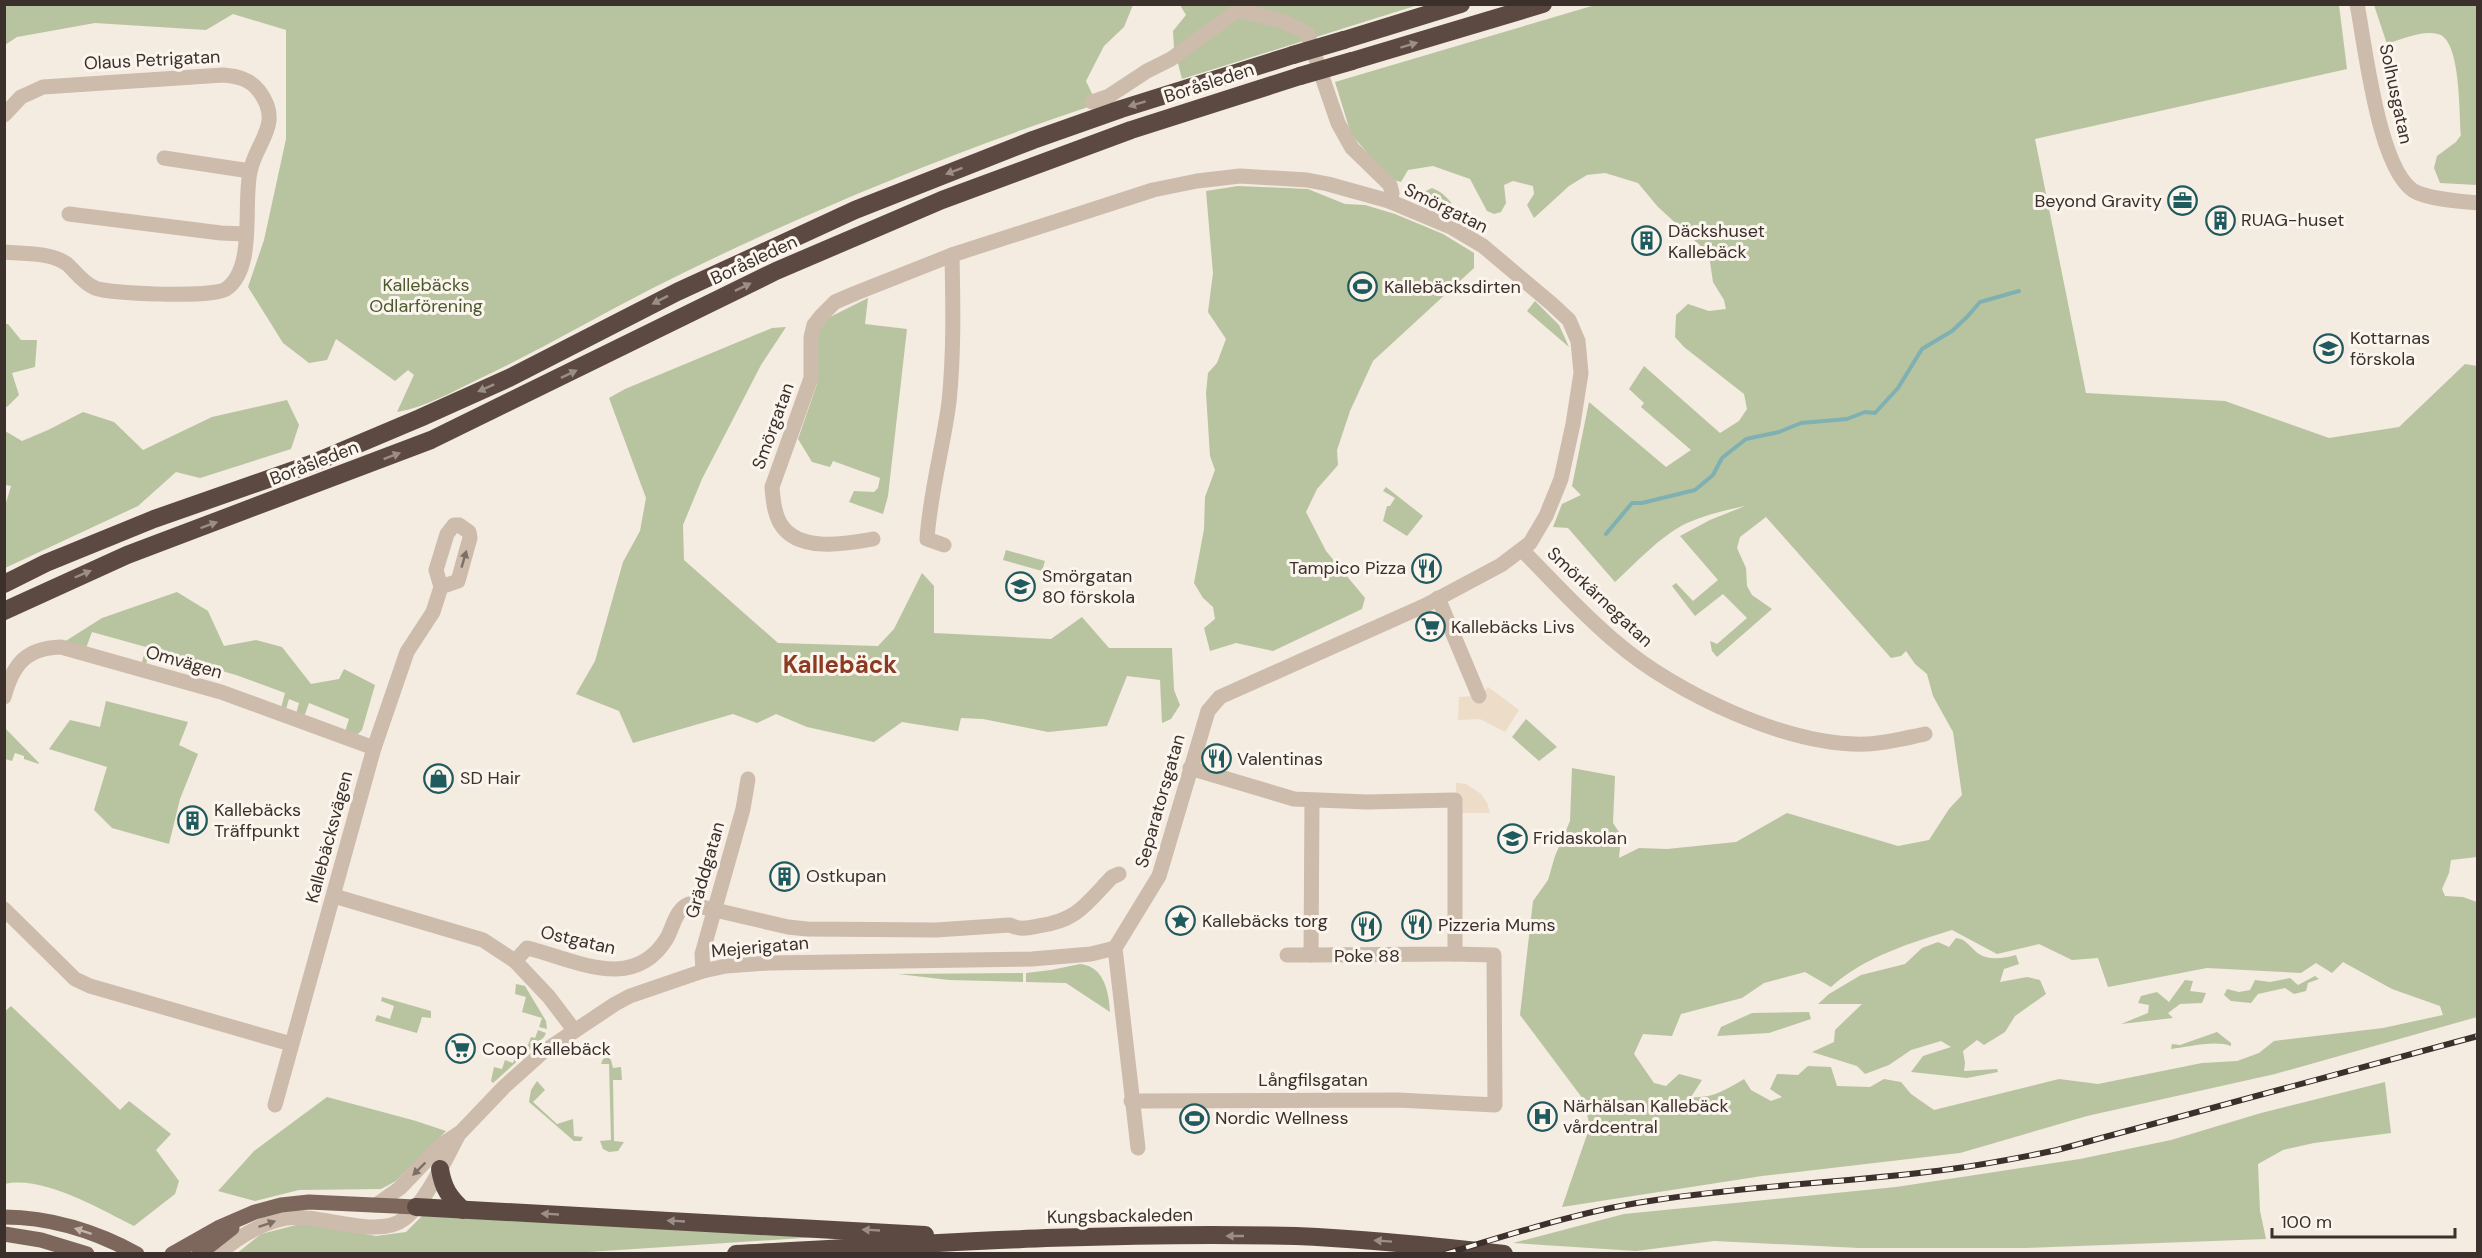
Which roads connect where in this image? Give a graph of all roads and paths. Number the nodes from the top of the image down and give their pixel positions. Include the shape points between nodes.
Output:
1 (1461, 4) edge
2 (1544, 4) edge
3 (2357, 4) edge
4 (1238, 7) edge
5 (1092, 102) dead end
6 (4, 115) edge
7 (164, 158) dead end
8 (250, 171) junction
9 (1389, 201) junction
10 (2478, 203) edge
11 (69, 214) dead end
12 (245, 234) junction
13 (4, 252) edge
14 (952, 255) junction
15 (873, 539) dead end
16 (944, 545) dead end
17 (1522, 550) junction
18 (4, 584) edge
19 (441, 587) dead end
20 (1438, 598) junction
21 (4, 613) edge
22 (1479, 696) dead end
23 (4, 697) edge
24 (1925, 734) dead end
25 (374, 748) junction
26 (1190, 768) junction
27 (748, 779) dead end
28 (1312, 801) junction
29 (1119, 874) dead end
30 (334, 896) junction
31 (714, 908) junction
32 (4, 909) edge
33 (1115, 948) junction
34 (1455, 954) junction
35 (1287, 955) dead end
36 (1311, 955) junction
37 (515, 961) junction
38 (703, 971) junction
39 (574, 1030) junction
40 (291, 1044) junction
41 (1131, 1101) junction
42 (275, 1105) dead end
43 (461, 1132) junction
44 (1138, 1148) dead end
45 (440, 1169) junction
46 (376, 1205) junction
47 (416, 1208) junction
48 (463, 1210) junction
49 (4, 1217) edge
50 (241, 1220) junction
51 (4, 1234) edge
52 (992, 1240) junction
53 (87, 1254) edge
54 (137, 1254) edge
55 (172, 1254) edge
56 (199, 1254) edge
57 (218, 1254) edge
58 (736, 1254) edge
59 (1504, 1254) edge

1 -> 18 highway, Boråsleden, bridge via 1121,109 865,206 676,292 509,378 420,418 311,464 154,519
21 -> 2 highway, Boråsleden, bridge via 127,555 431,440 776,271 942,200 1121,134
3 - 10 street, Solhusgatan via 2385,142 2397,172 2417,192
4 - 5 street via 1171,59
4 - 9 street via 1307,33 1338,123 1352,148 1390,185
6 - 8 street, Olaus Petrigatan via 21,97 43,87 239,77 257,89 269,113 266,134
7 - 8 street
8 - 12 street, Olaus Petrigatan
9 - 14 street, Smörgatan via 1307,180 1214,178 1153,190
9 - 17 street, Smörgatan via 1484,246 1553,305 1575,330 1581,373 1561,479 1546,516
11 - 12 street
12 - 13 street, Olaus Petrigatan via 240,274 216,293 107,291 88,285 56,259
14 - 15 street, Smörgatan via 836,302 814,325 811,378 772,487 774,506 781,525 809,542 840,546
14 - 16 street via 949,402 927,539
17 - 20 street, Smörgatan
17 - 24 street, Smörkärnegatan via 1617,644 1673,682 1720,707 1827,741 1866,744
19 - 25 street, Kallebäcksvägen via 434,612 406,652
20 - 22 street
20 - 26 street, Separatorsgatan via 1220,697 1208,711
23 - 25 street, Omvägen via 22,660 34,651 61,647 221,692
25 - 30 street, Kallebäcksvägen
26 - 28 street via 1250,788
26 - 33 street, Separatorsgatan via 1159,876
27 - 31 street, Gräddgatan
28 - 34 street via 1455,800
28 - 36 street
29 - 31 street, Mejerigatan via 1076,915 1061,922 1018,929 807,929
30 - 37 street via 483,940
30 - 40 street, Kallebäcksvägen
31 - 37 street, Ostgatan via 684,906 657,951 643,964 626,969 607,970 527,948
31 - 38 street, Gräddgatan via 702,954
32 - 40 street via 75,979
33 - 38 street, Mejerigatan via 1032,959 769,963
33 - 41 street
34 - 36 street
34 - 41 street, Långfilsgatan via 1494,955 1495,1105 1398,1100
35 - 36 street
37 - 39 street
38 - 39 street, Mejerigatan via 630,996
39 - 43 street, Mejerigatan via 543,1052
40 - 42 street, Kallebäcksvägen
41 - 44 street
43 - 45 street, Mejerigatan
43 -> 46 street, Mejerigatan via 441,1145 400,1188
45 - 47 street, Mejerigatan
45 - 48 highway via 448,1196
46 - 47 main road
46 - 50 main road via 281,1205
47 - 48 highway
57 -> 47 street, Mejerigatan via 269,1222 308,1217 389,1227
52 -> 48 highway via 876,1230
54 -> 49 main road via 75,1228
50 - 55 main road
50 - 56 main road
51 - 53 main road
52 - 58 highway, Kungsbackaleden
59 -> 52 highway, Kungsbackaleden via 1294,1236

